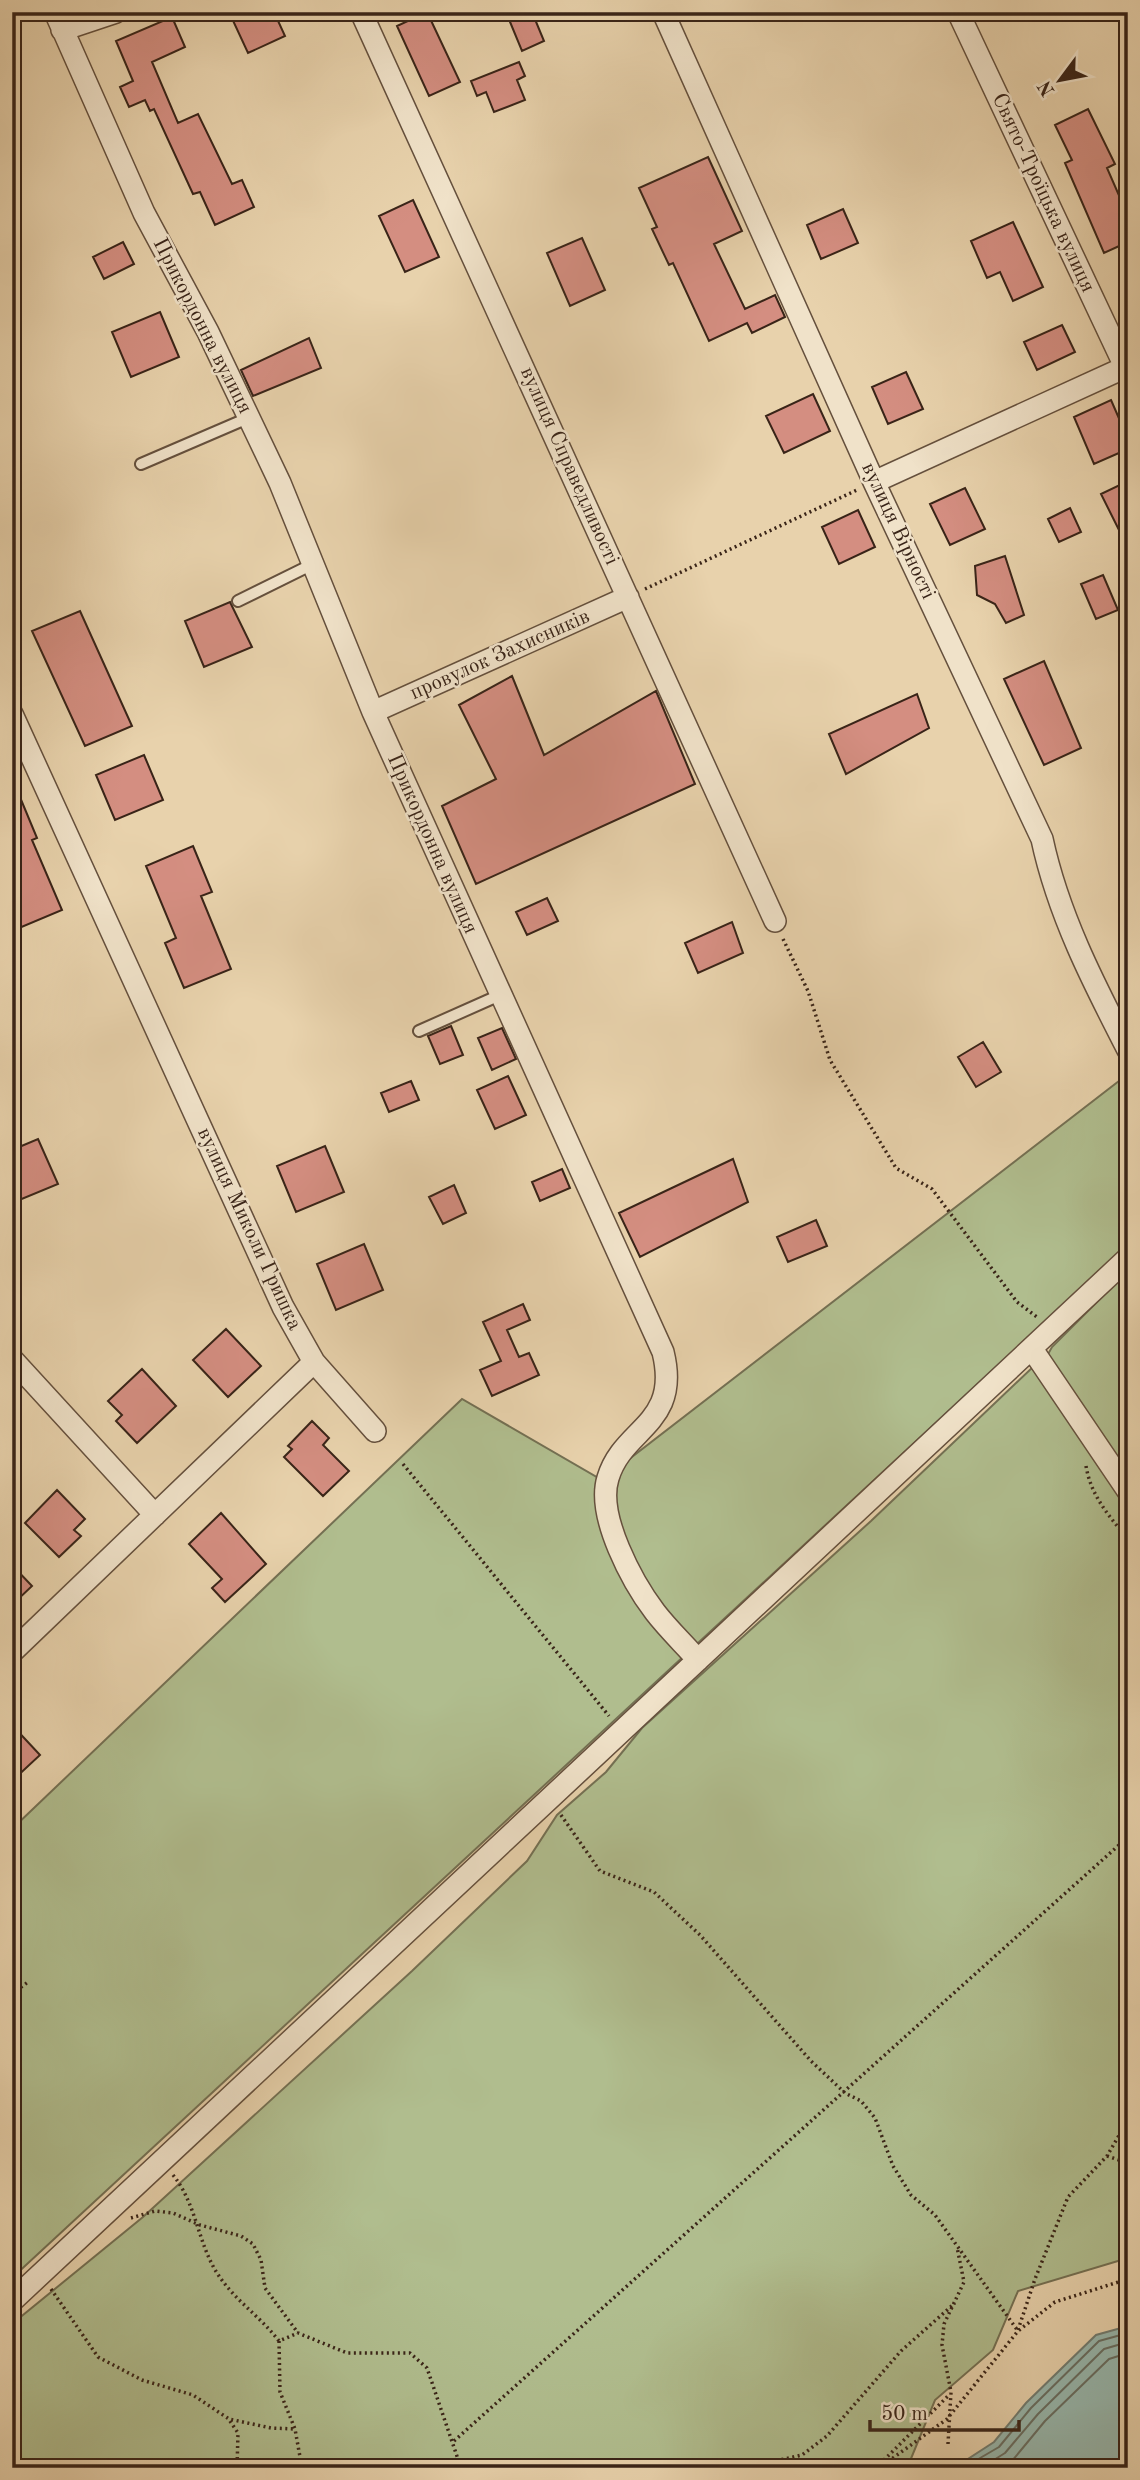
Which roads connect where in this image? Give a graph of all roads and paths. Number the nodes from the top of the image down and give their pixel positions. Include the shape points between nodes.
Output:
1 (116, 12) edge
2 (361, 12) edge
3 (663, 12) edge
4 (958, 12) edge
5 (58, 21) edge
6 (1127, 368) edge
7 (248, 418) junction
8 (141, 464) dead end
9 (874, 482) junction
10 (313, 564) junction
11 (628, 597) junction
12 (239, 601) dead end
13 (373, 712) junction
14 (12, 714) edge
15 (775, 921) joint
16 (500, 995) junction
17 (419, 1031) dead end
18 (1128, 1050) edge
19 (1128, 1258) edge
20 (1052, 1330) junction
21 (1032, 1349) junction
22 (12, 1359) edge
23 (314, 1362) junction
24 (1086, 1429) junction
25 (375, 1431) dead end
26 (403, 1464) dead end
27 (1128, 1491) edge
28 (155, 1515) junction
29 (1128, 1539) edge
30 (12, 1652) edge
31 (698, 1660) junction
32 (622, 1731) junction
33 (552, 1797) junction
34 (1128, 1837) edge
35 (28, 1982) dead end
36 (12, 1994) edge
37 (845, 2093) junction
38 (1128, 2120) edge
39 (1107, 2156) junction
40 (162, 2161) junction
41 (1128, 2163) edge
42 (98, 2221) junction
43 (200, 2225) junction
44 (955, 2242) junction
45 (41, 2274) junction
46 (1128, 2279) edge
47 (12, 2301) edge
48 (954, 2303) junction
49 (1018, 2331) junction
50 (298, 2333) junction
51 (279, 2341) junction
52 (951, 2392) junction
53 (229, 2419) junction
54 (947, 2419) junction
55 (295, 2429) junction
56 (454, 2441) junction
57 (948, 2444) dead end
58 (460, 2466) edge
59 (237, 2468) edge
60 (302, 2468) edge
61 (744, 2468) edge
62 (877, 2468) edge

1 - 5 street
2 - 11 street, вулиця Справедливості
3 - 9 street, вулиця Вірності
4 - 6 street, Свято-Троїцька вулиця
5 - 7 street, Прикордонна вулиця via 144,213
6 - 9 street
7 - 8 lane
7 - 10 street, Прикордонна вулиця
9 - 11 path
9 - 18 street, вулиця Вірності via 1042,839 1051,881 1088,971
10 - 12 lane
10 - 13 street, Прикордонна вулиця
11 - 13 street, провулок Захисників
11 - 15 street, вулиця Справедливості
13 - 16 street, Прикордонна вулиця
14 - 23 street, вулиця Миколи Гришка via 283,1307
15 - 20 path via 808,992 830,1060 896,1168 932,1189 1017,1301
16 - 17 lane
16 - 31 street, Прикордонна вулиця via 663,1352 668,1373 664,1396 657,1413 617,1460 607,1479 608,1518 627,1567 655,1612
19 - 20 street
20 - 21 street
21 - 24 street
21 - 31 street
22 - 28 street
23 - 25 street, вулиця Миколи Гришка
23 - 28 street
24 - 27 street
24 - 29 path via 1089,1484
26 - 32 path
28 - 30 street
31 - 32 street
32 - 33 street
33 - 37 path via 600,1871 654,1892 700,1935
33 - 40 street
34 - 37 path
35 - 36 path
37 - 44 path via 861,2101 875,2118 893,2166 911,2195
37 - 56 path
38 - 39 path
39 - 41 path
39 - 49 path via 1068,2197
40 - 42 street
40 - 43 path via 186,2191
42 - 43 path via 155,2211 190,2218
42 - 45 street
43 - 50 path via 241,2236 253,2245 261,2260 265,2288
43 - 51 path via 204,2247 217,2273
44 - 48 path via 964,2282
44 - 49 path
45 - 47 street
45 - 53 path via 98,2357 142,2380 193,2395
46 - 49 path via 1055,2302
48 - 52 path via 944,2324 942,2346
48 - 61 path via 901,2351 827,2436 802,2455
49 - 54 path
50 - 51 path
50 - 56 path via 347,2353 410,2353 427,2368
51 - 55 path via 280,2392
52 - 54 path
52 - 62 path
53 - 55 path
53 - 59 path via 238,2433
54 - 57 path
54 - 62 path
55 - 60 path
56 - 58 path

